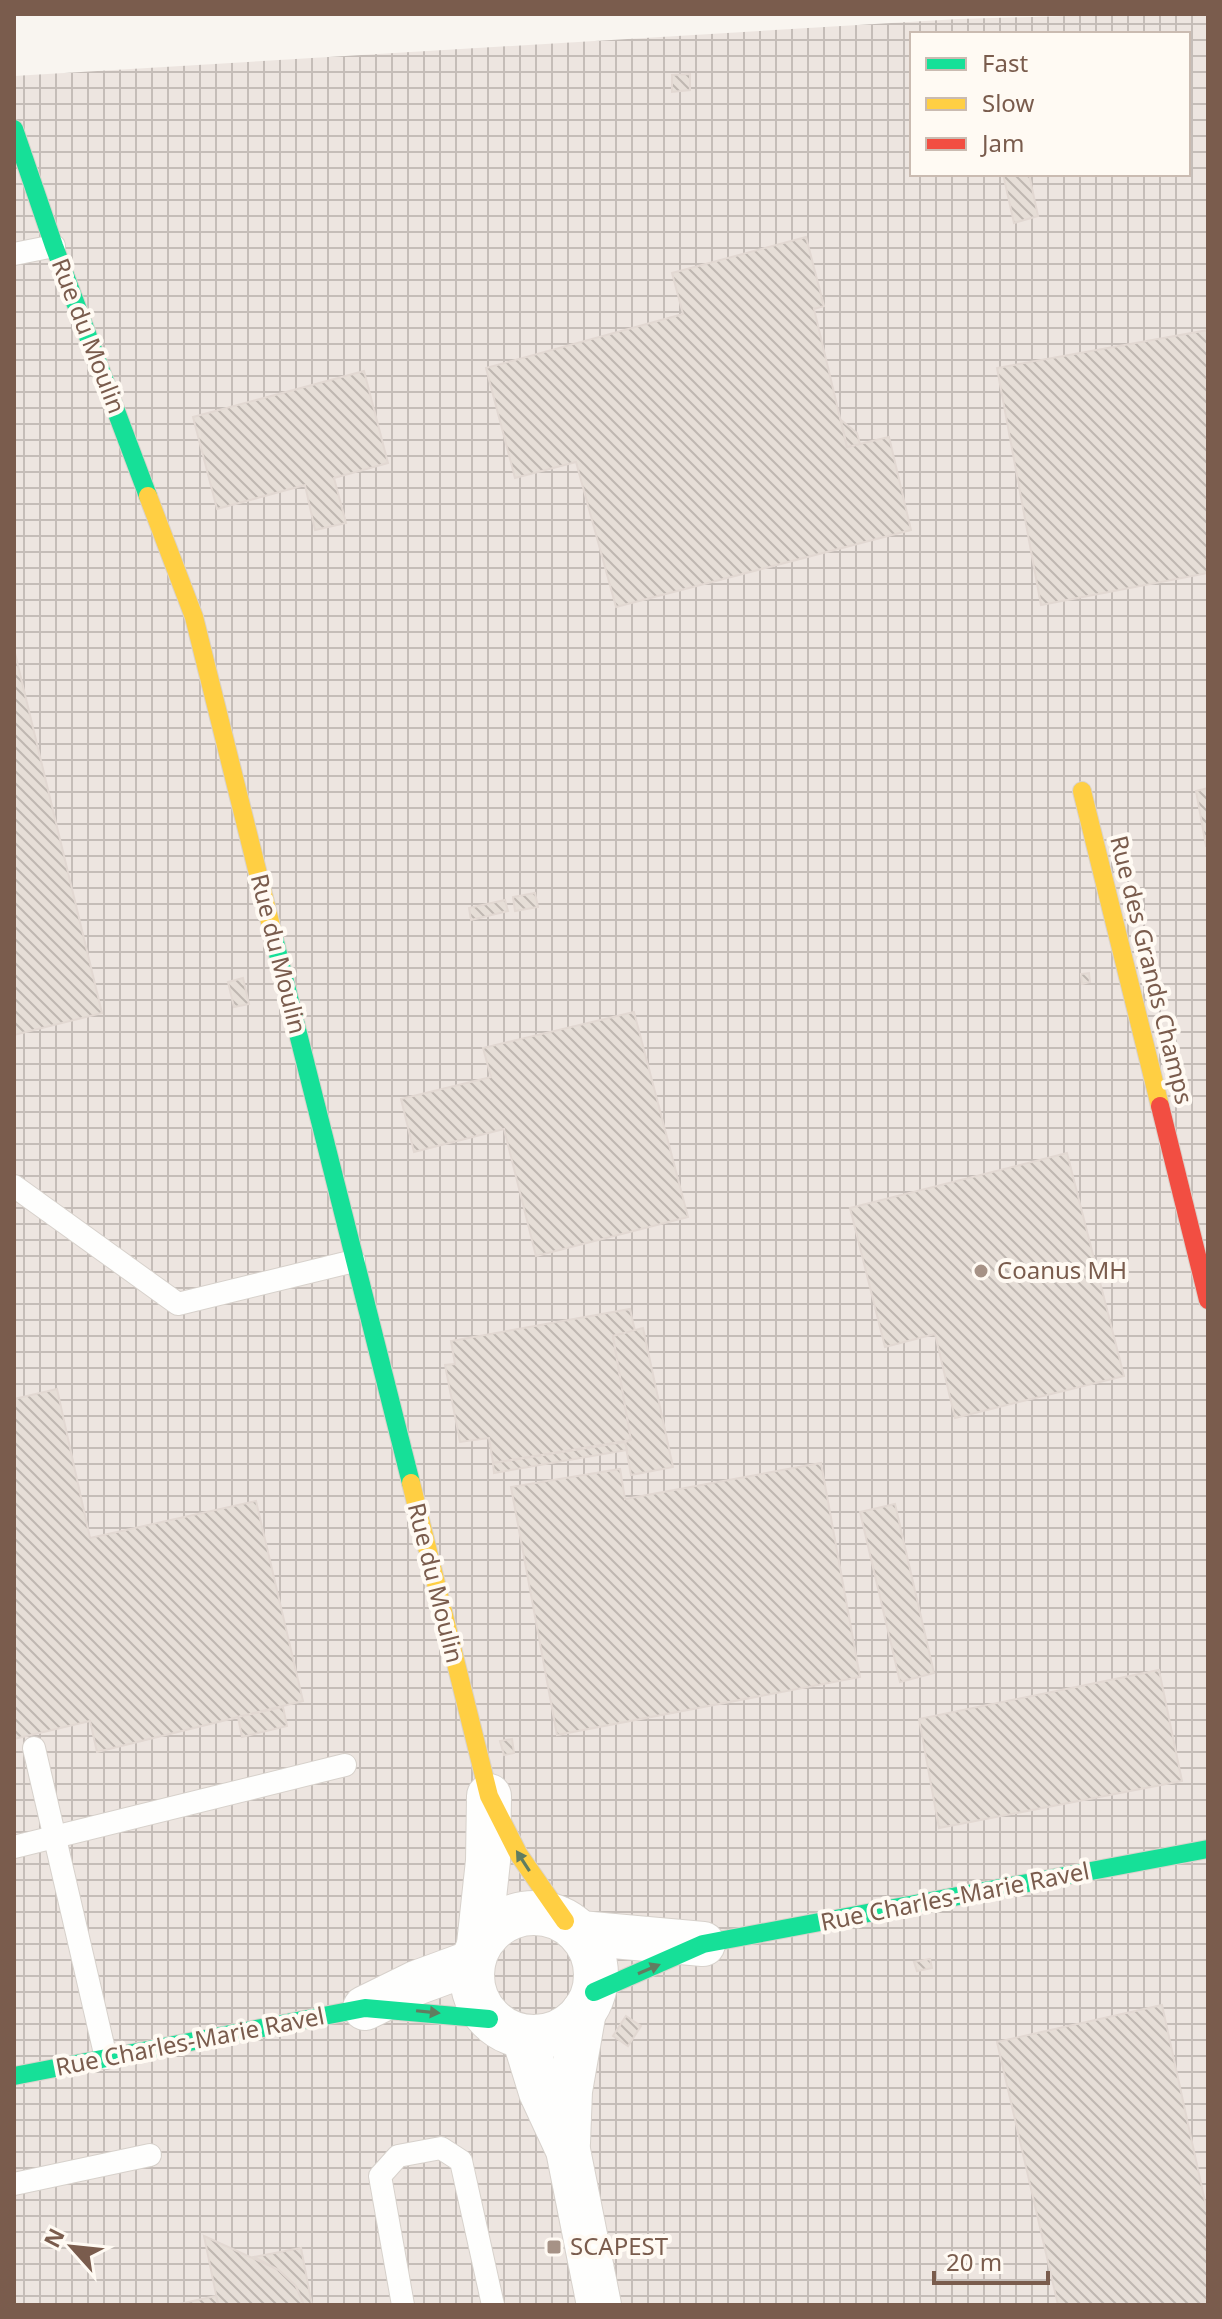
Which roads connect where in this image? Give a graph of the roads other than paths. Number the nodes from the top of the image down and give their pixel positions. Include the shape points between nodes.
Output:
1 (14, 129) edge
2 (54, 246) junction
3 (14, 254) edge
4 (1082, 791) dead end
5 (14, 1186) edge
6 (354, 1261) junction
7 (1208, 1300) edge
8 (34, 1748) dead end
9 (345, 1765) dead end
10 (489, 1796) junction
11 (55, 1838) junction
12 (14, 1847) edge
13 (1208, 1849) edge
14 (573, 1927) junction
15 (703, 1944) junction
16 (476, 1953) junction
17 (589, 2002) junction
18 (365, 2008) junction
19 (507, 2028) junction
20 (106, 2058) junction
21 (14, 2076) edge
22 (568, 2150) junction
23 (150, 2155) dead end
24 (14, 2184) edge
25 (403, 2305) edge
26 (493, 2305) edge
27 (599, 2305) edge

1 - 2 street, Rue du Moulin
2 - 3 lane
2 - 6 street, Rue du Moulin via 194,617
4 - 7 street, Rue des Grands Champs
5 - 6 lane via 178,1304
6 - 10 street, Rue du Moulin
8 - 11 lane
9 - 11 lane
14 -> 10 street, Rue du Moulin via 519,1855
10 - 16 street, Rue du Moulin via 488,1861
11 - 12 lane
11 - 20 lane
13 - 15 street, Rue Charles-Marie Ravel
14 - 15 street, Rue Charles-Marie Ravel
14 - 16 street via 547,1914 527,1912 492,1928
14 - 17 street via 591,1950 596,1971
17 -> 15 street, Rue Charles-Marie Ravel
16 - 18 street, Rue Charles-Marie Ravel
16 - 19 street via 472,1982 477,2001
17 - 19 street via 568,2027 549,2035
17 - 22 street via 570,2091
18 -> 19 street, Rue Charles-Marie Ravel via 420,2011
18 - 20 street, Rue Charles-Marie Ravel
19 - 22 street
20 - 21 street, Rue Charles-Marie Ravel
22 - 27 street
23 - 24 lane
25 - 26 lane via 380,2176 398,2156 441,2148 461,2161

